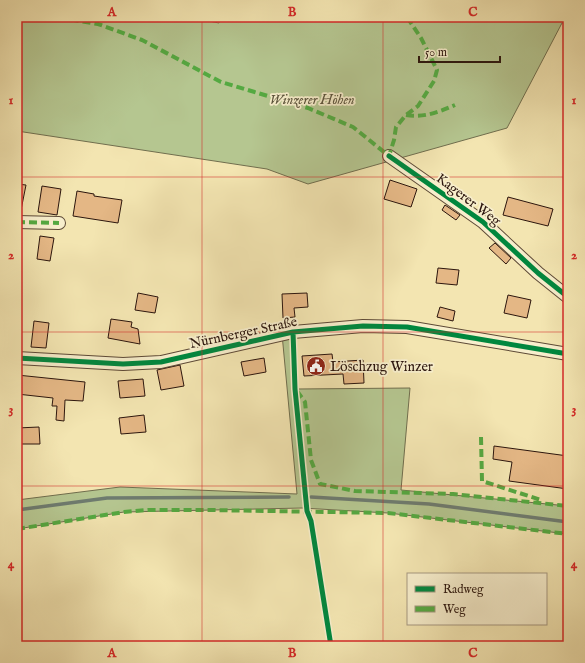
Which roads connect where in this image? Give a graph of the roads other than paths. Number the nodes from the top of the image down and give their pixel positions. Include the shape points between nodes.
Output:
1 (389, 156) dead end
2 (17, 222) edge
3 (59, 223) dead end
4 (568, 296) edge
5 (568, 354) edge
6 (17, 358) edge

1 - 4 street, Kagerer Weg via 483,222 538,273
2 - 3 street
5 - 6 street, Nürnberger Straße via 407,327 363,326 293,332 161,362 123,364

